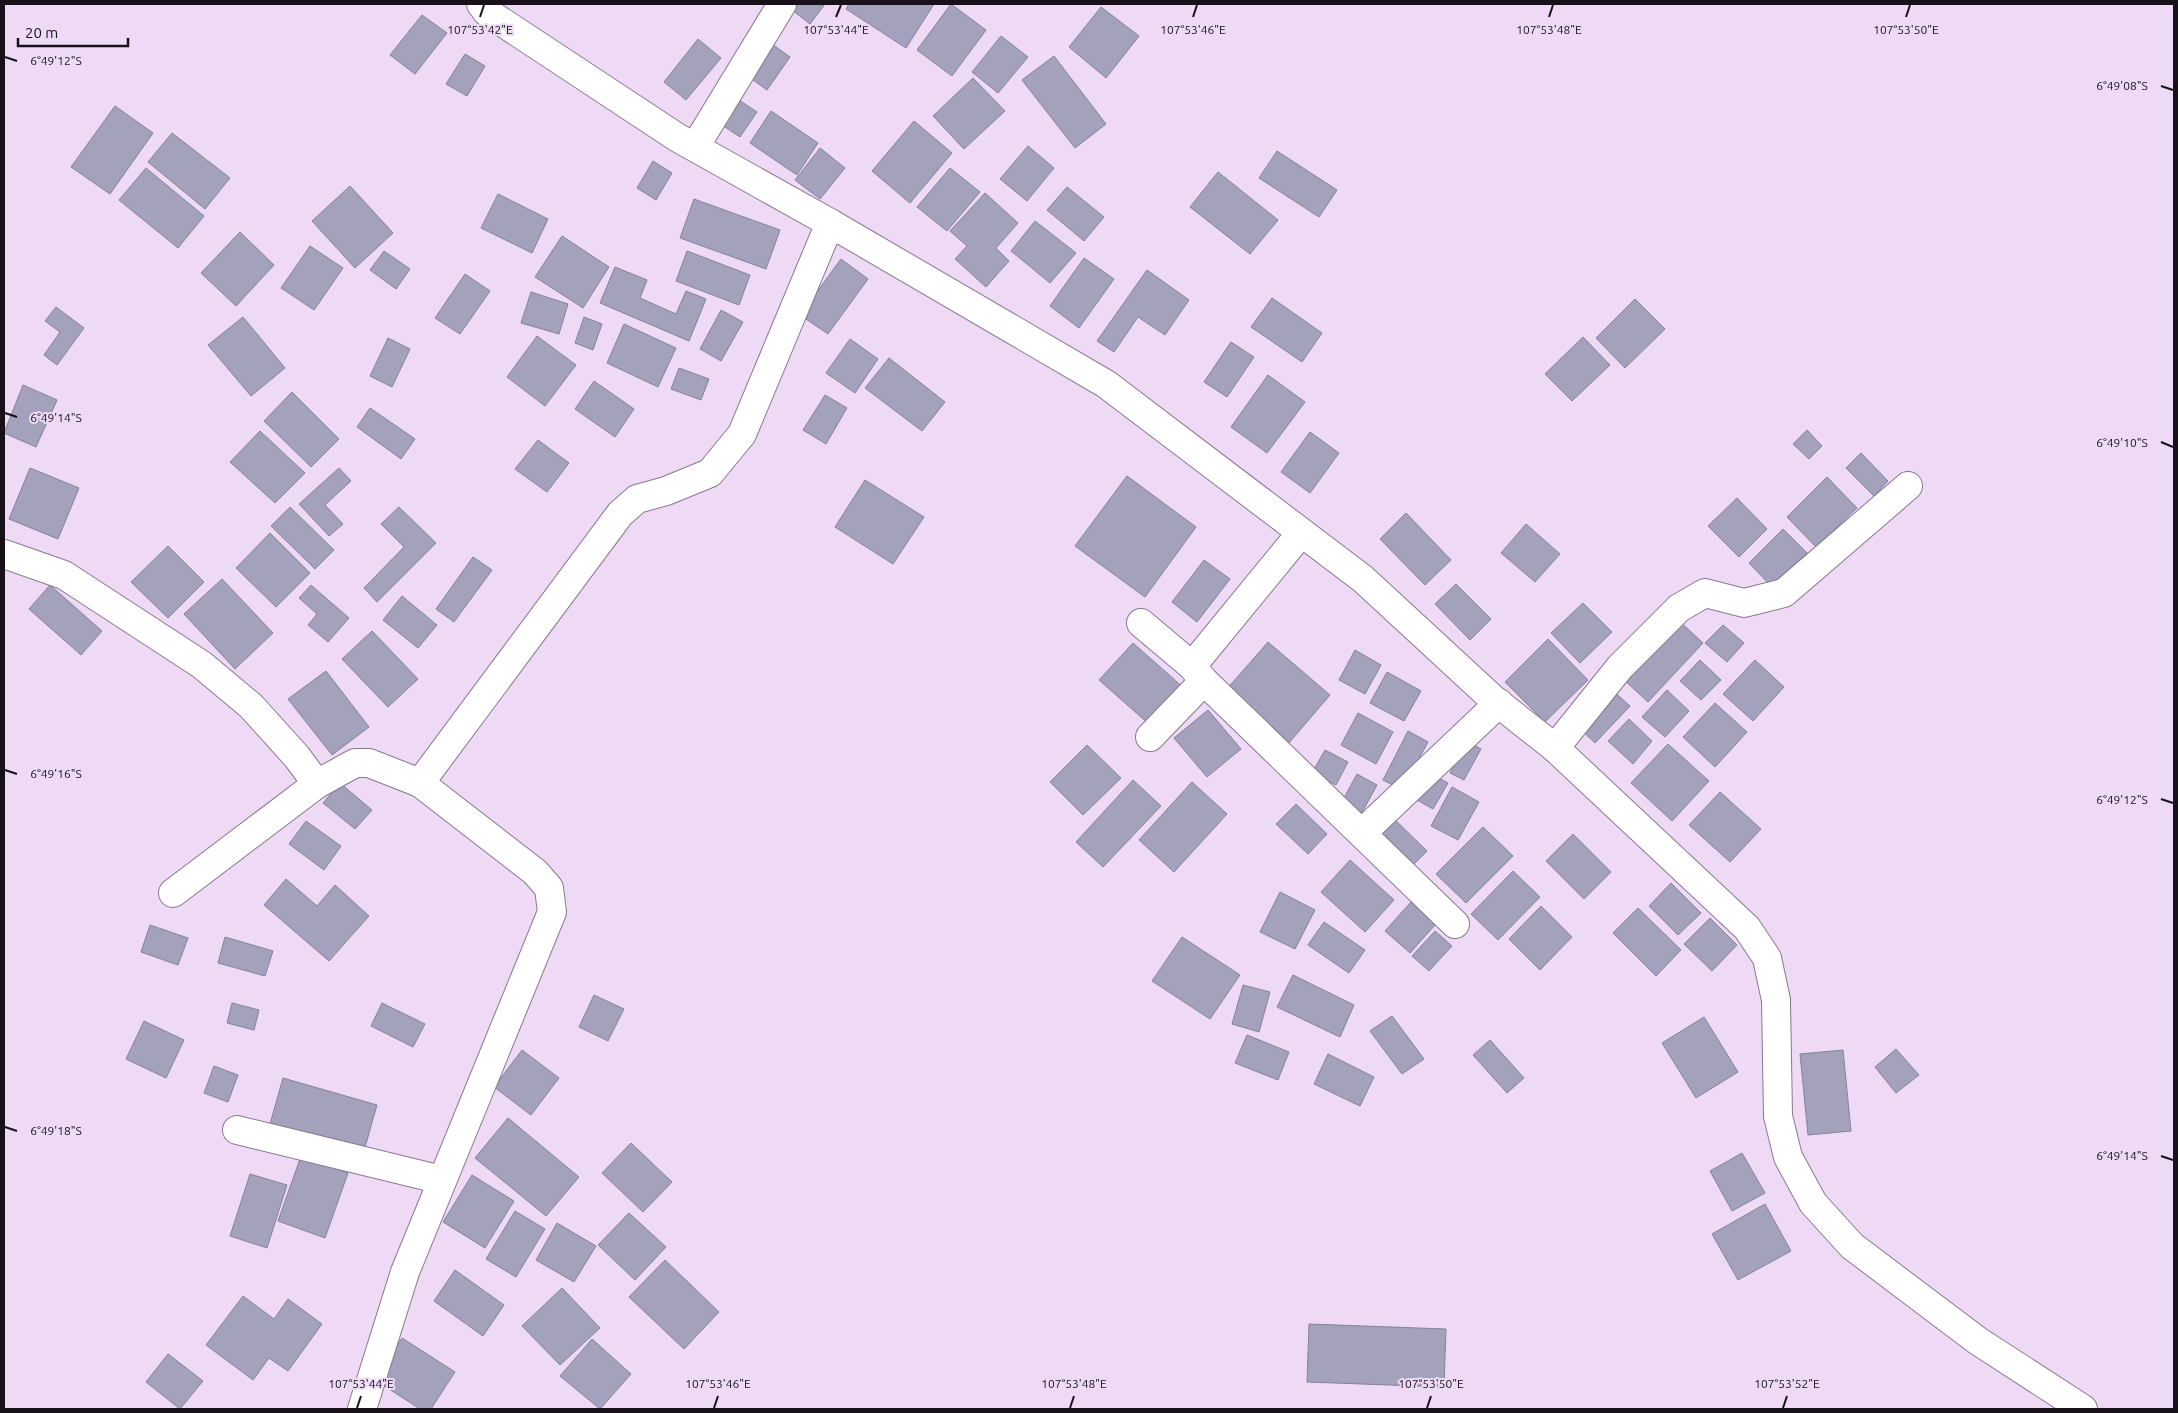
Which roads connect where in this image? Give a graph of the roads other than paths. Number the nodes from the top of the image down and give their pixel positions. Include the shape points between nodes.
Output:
1 (481, 4) edge
2 (782, 4) edge
3 (696, 148) junction
4 (830, 223) junction
5 (1908, 486) dead end
6 (1302, 533) junction
7 (4, 554) edge
8 (1141, 623) dead end
9 (1198, 674) junction
10 (1499, 703) junction
11 (1150, 737) dead end
12 (1555, 748) junction
13 (420, 783) junction
14 (317, 784) junction
15 (1362, 833) junction
16 (173, 893) dead end
17 (1455, 924) dead end
18 (237, 1130) dead end
19 (442, 1180) junction
20 (362, 1409) edge
21 (2083, 1409) edge

1 - 3 street via 487,12
2 - 3 street
3 - 4 street
4 - 6 street via 1106,384
4 - 13 street via 742,434 710,473 666,491 638,498 620,514
5 - 12 street via 1784,593 1744,603 1705,593 1679,608 1620,667
6 - 9 street
6 - 10 street via 1363,579
7 - 14 street via 64,575 202,665 251,706
8 - 9 street
9 - 11 street
9 - 15 street
10 - 12 street
10 - 15 street
12 - 21 street via 1747,928 1766,958 1776,1000 1778,1116 1788,1157 1813,1203 1852,1246 1978,1341
13 - 14 street via 369,763 355,763
13 - 19 street via 535,872 549,888 552,912
14 - 16 street
15 - 17 street
18 - 19 street
19 - 20 street via 405,1272

